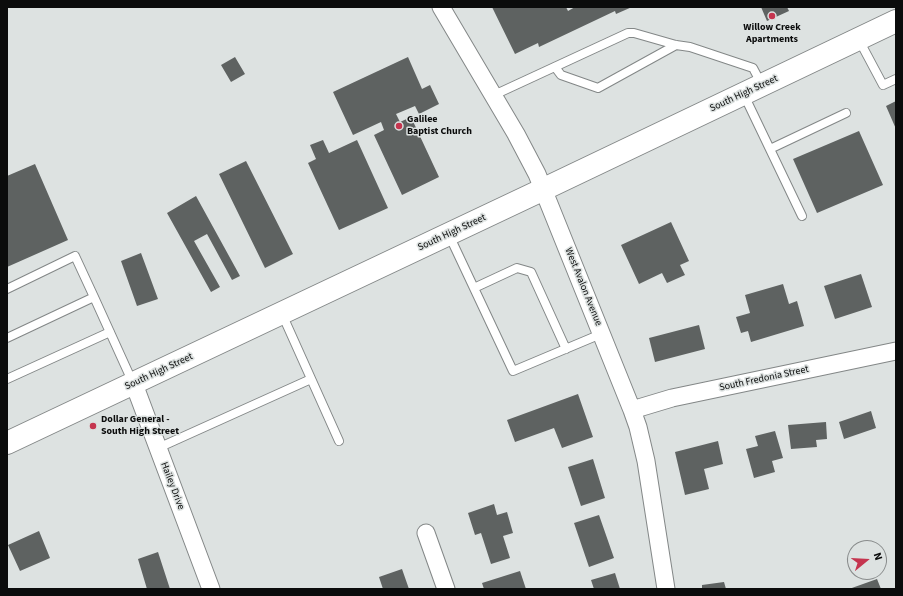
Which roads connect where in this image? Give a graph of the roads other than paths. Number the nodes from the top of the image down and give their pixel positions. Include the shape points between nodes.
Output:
1 (442, 7) edge
2 (896, 21) edge
3 (858, 39) junction
4 (676, 45) junction
5 (555, 67) junction
6 (896, 79) edge
7 (753, 90) junction
8 (494, 95) junction
9 (846, 113) dead end
10 (770, 149) junction
11 (544, 189) junction
12 (802, 216) dead end
13 (449, 234) junction
14 (474, 288) junction
15 (7, 289) edge
16 (94, 297) junction
17 (282, 313) junction
18 (110, 332) junction
19 (601, 334) junction
20 (7, 338) edge
21 (566, 349) junction
22 (896, 351) edge
23 (7, 379) edge
24 (311, 379) junction
25 (134, 384) junction
26 (632, 410) junction
27 (339, 441) dead end
28 (7, 443) edge
29 (158, 448) junction
30 (426, 533) dead end
31 (211, 589) edge
32 (446, 589) edge
33 (666, 589) edge

1 - 8 street, West Avalon Avenue
2 - 3 main road, South High Street
3 - 6 lane via 883,85
3 - 7 main road, South High Street
4 - 5 lane via 628,33
4 - 5 lane via 598,88 561,75
4 - 7 lane via 690,47 752,68
5 - 8 lane
7 - 10 lane
7 - 11 main road, South High Street
8 - 11 street, West Avalon Avenue
9 - 10 lane
10 - 12 lane
11 - 13 main road, South High Street
11 - 19 street, West Avalon Avenue
13 - 14 lane
13 - 17 main road, South High Street
14 - 21 lane via 517,268 531,272
14 - 21 lane via 513,371
15 - 16 lane via 75,256
16 - 18 lane
16 - 20 lane
17 - 24 lane
17 - 25 main road, South High Street
18 - 23 lane
18 - 25 lane
19 - 21 lane
19 - 26 street, West Avalon Avenue
22 - 26 street, South Fredonia Street via 683,396
24 - 27 lane
24 - 29 lane
25 - 28 main road, South High Street
25 - 29 street, Hailey Drive
26 - 33 street, West Avalon Avenue via 646,461
29 - 31 street, Hailey Drive
30 - 32 street

